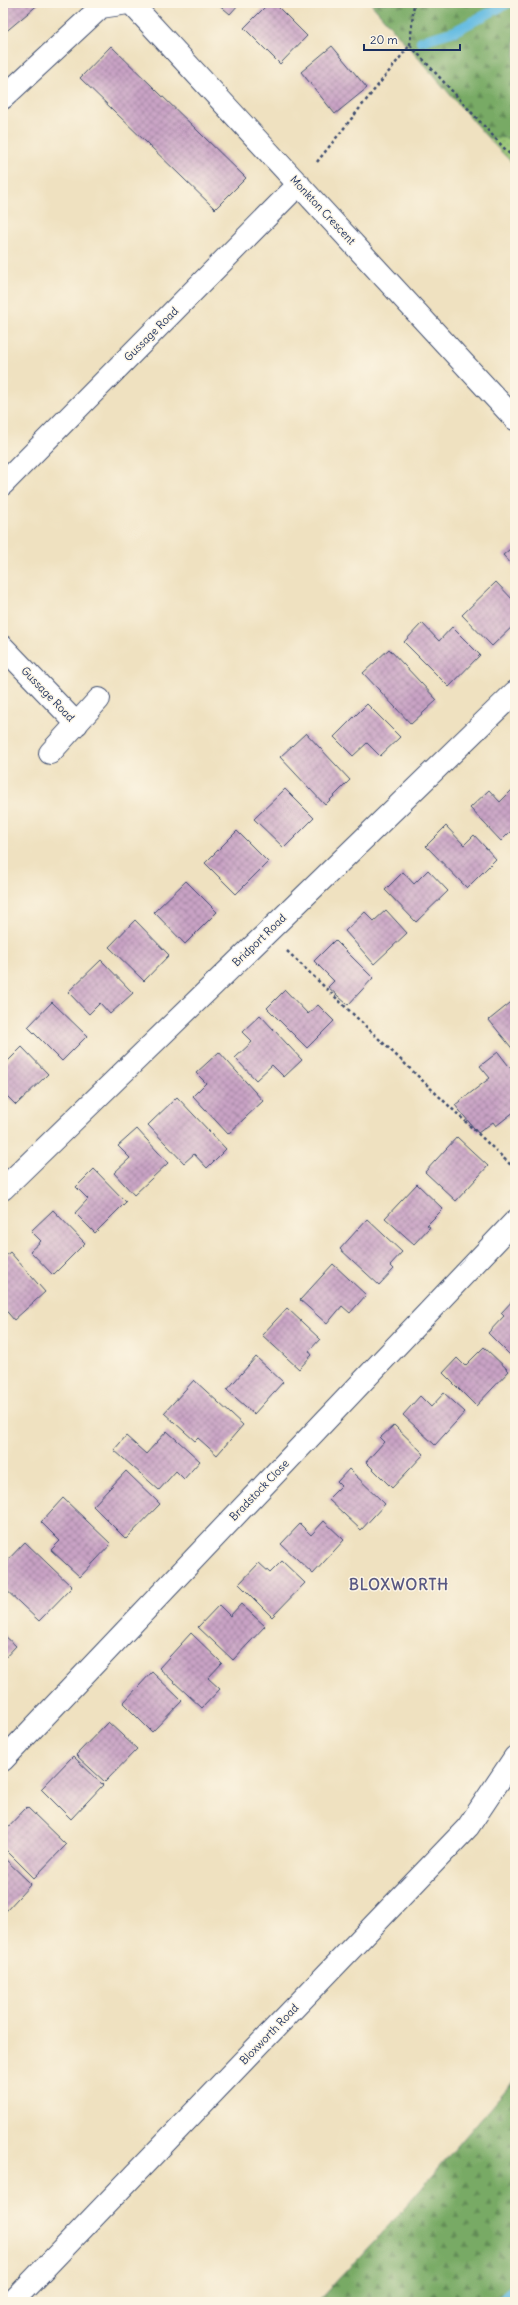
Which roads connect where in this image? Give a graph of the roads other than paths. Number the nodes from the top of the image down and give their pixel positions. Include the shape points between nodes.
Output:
1 (129, 3) edge
2 (3, 98) edge
3 (299, 184) junction
4 (515, 419) edge
5 (3, 484) edge
6 (3, 647) edge
7 (515, 692) edge
8 (99, 699) dead end
9 (77, 724) junction
10 (50, 753) dead end
11 (3, 1189) edge
12 (515, 1220) edge
13 (515, 1757) edge
14 (3, 1760) edge
15 (12, 2302) edge

1 - 2 street, Monkton Crescent via 101,7
1 - 3 street, Monkton Crescent
3 - 4 street, Monkton Crescent
3 - 5 street, Gussage Road
6 - 9 street, Gussage Road
7 - 11 street, Bridport Road
8 - 9 street, Gussage Road
9 - 10 street, Gussage Road
12 - 14 street, Bradstock Close
13 - 15 street, Bloxworth Road via 468,1827

